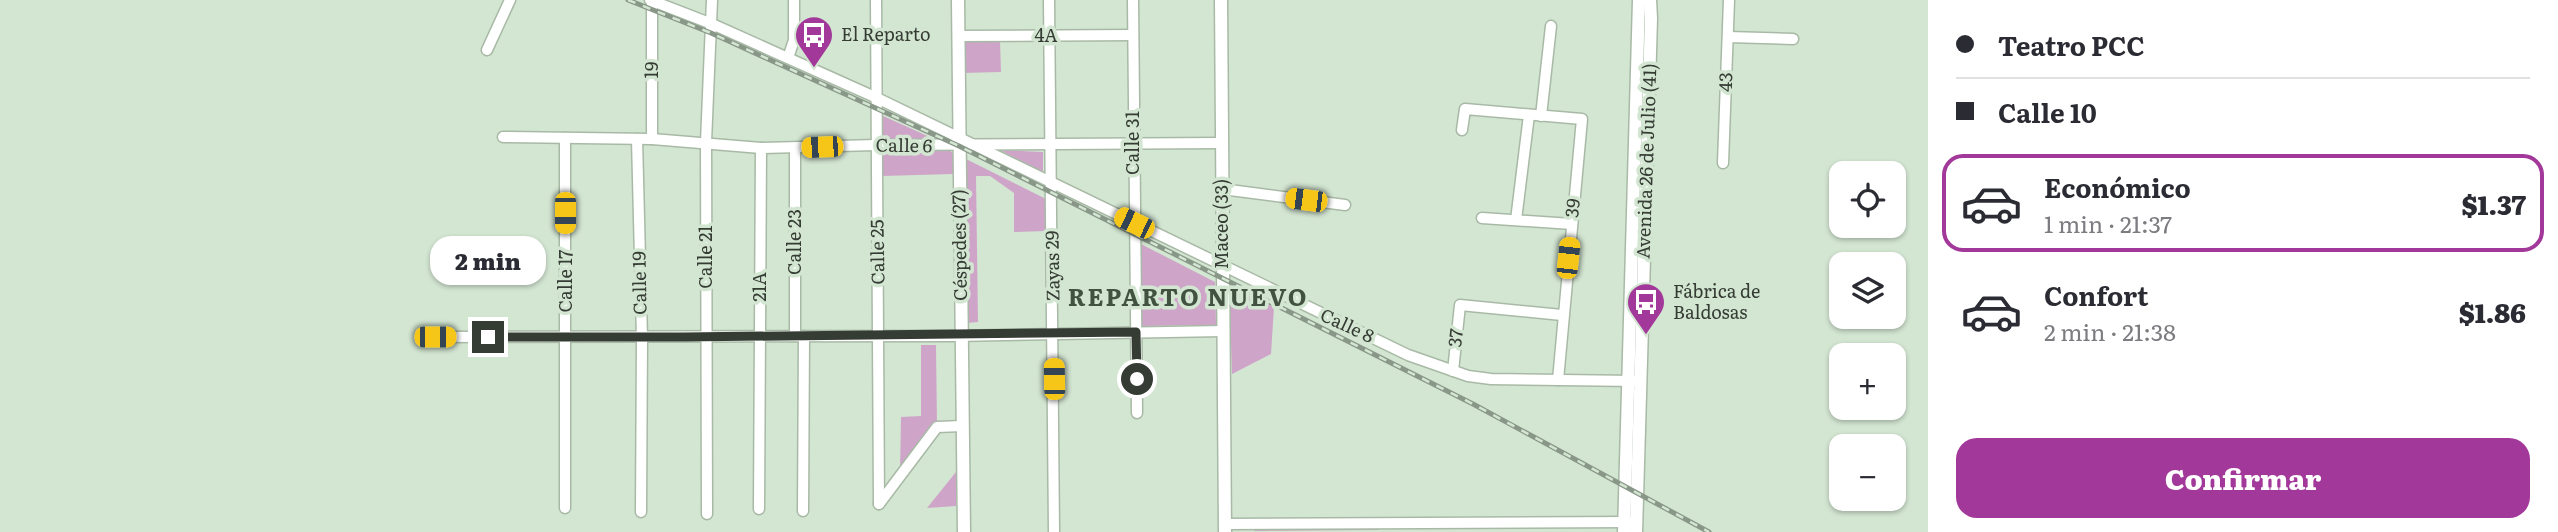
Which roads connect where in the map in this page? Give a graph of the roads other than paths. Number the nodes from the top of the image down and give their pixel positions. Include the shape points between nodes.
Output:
1 (510, 0) edge
2 (651, 0) edge
3 (712, 0) edge
4 (794, 0) edge
5 (876, 0) edge
6 (958, 0) edge
7 (1049, 0) edge
8 (1133, 0) edge
9 (1221, 0) edge
10 (1639, 0) edge
11 (1650, 0) edge
12 (1729, 0) edge
13 (712, 24) junction
14 (1551, 26) dead end
15 (958, 36) junction
16 (1133, 36) junction
17 (1050, 37) junction
18 (1728, 37) junction
19 (1793, 39) dead end
20 (487, 50) dead end
21 (788, 58) junction
22 (877, 98) junction
23 (1529, 115) junction
24 (1541, 116) junction
25 (1462, 130) dead end
26 (503, 137) dead end
27 (565, 138) junction
28 (637, 139) junction
29 (652, 139) junction
30 (706, 142) junction
31 (959, 142) junction
32 (1222, 143) junction
33 (1134, 144) junction
34 (876, 145) junction
35 (975, 145) junction
36 (1051, 146) junction
37 (761, 148) junction
38 (795, 148) junction
39 (1723, 163) dead end
40 (1052, 184) junction
41 (1222, 189) junction
42 (1345, 205) dead end
43 (1482, 218) dead end
44 (1516, 220) junction
45 (1134, 223) junction
46 (1572, 224) junction
47 (1222, 266) junction
48 (1562, 315) junction
49 (1223, 331) junction
50 (1136, 332) junction
51 (1053, 334) junction
52 (879, 335) junction
53 (961, 335) junction
54 (760, 336) junction
55 (800, 336) junction
56 (435, 337) dead end
57 (566, 337) junction
58 (706, 337) junction
59 (642, 338) junction
60 (1453, 371) junction
61 (1558, 380) junction
62 (1635, 381) junction
63 (1137, 413) dead end
64 (962, 426) junction
65 (565, 508) dead end
66 (759, 509) dead end
67 (803, 511) dead end
68 (641, 512) dead end
69 (707, 514) dead end
70 (1386, 527) edge
71 (1630, 527) edge
72 (1225, 528) edge
73 (964, 532) edge
74 (1055, 532) edge

1 - 20 street
2 - 13 street, Calle 8
2 - 29 street, 19
3 - 13 street, Calle 21
4 - 21 street via 794,40
5 - 22 street, Calle 25
6 - 15 main road, Céspedes (27)
7 - 17 street, Zayas 29
8 - 16 street, Calle 31
9 - 32 main road, Maceo (33)
10 - 62 main road, Avenida 26 de Julio (41)
11 - 62 main road, Avenida 26 de Julio (41)
12 - 18 street, 43
13 - 21 street, Calle 8
13 - 30 street, Calle 21
14 - 24 street
15 - 17 street, 4A
15 - 31 main road, Céspedes (27)
16 - 17 street, 4A
16 - 33 street, Calle 31
17 - 36 street, Zayas 29
18 - 19 street
18 - 39 street, 43
21 - 22 street, Calle 8
22 - 31 street, Calle 8
22 - 34 street, Calle 25
23 - 24 street
23 - 25 street via 1465,108
23 - 44 street
24 - 46 street, 39 via 1582,119
26 - 27 street, Calle 6
27 - 28 street, Calle 6
27 - 57 street, Calle 17
28 - 29 street, Calle 6
28 - 59 street, Calle 19
29 - 30 street, Calle 6
30 - 37 street, Calle 6
30 - 58 street, Calle 21
31 - 34 street, Calle 6
31 - 35 street, Calle 8
31 - 53 main road, Céspedes (27)
32 - 33 street
32 - 41 main road, Maceo (33)
33 - 36 street
33 - 45 street, Calle 31
34 - 38 street, Calle 6
34 - 52 street, Calle 25
35 - 36 street
35 - 40 street, Calle 8
36 - 40 street, Zayas 29
37 - 38 street, Calle 6
37 - 54 street, 21A
38 - 55 street, Calle 23
40 - 45 street, Calle 8
40 - 51 street, Zayas 29
41 - 42 street
41 - 47 main road, Maceo (33)
43 - 44 street
44 - 46 street
45 - 47 street, Calle 8
45 - 50 street, Calle 31
46 - 48 street, 39
47 - 49 main road, Maceo (33)
47 - 60 street, Calle 8 via 1408,355
48 - 60 street, 37 via 1460,305
48 - 61 street, 39
49 - 50 street
49 - 72 main road, Maceo (33)
50 - 51 street
50 - 63 street, Calle 31
51 - 53 street
51 - 74 street, Zayas 29
52 - 53 street
52 - 55 street
52 - 64 street, Calle 25 via 879,503 937,427
53 - 64 main road, Céspedes (27)
54 - 55 street
54 - 58 street
54 - 66 street, 21A
55 - 67 street, Calle 23
56 - 57 street
57 - 59 street
57 - 65 street, Calle 17
58 - 59 street
58 - 69 street, Calle 21
59 - 68 street, Calle 19
60 - 61 street, Calle 8 via 1491,379
61 - 62 street, Calle 8
62 - 71 main road, Avenida 26 de Julio (41)
64 - 73 main road, Céspedes (27)
70 - 71 street
70 - 72 street

